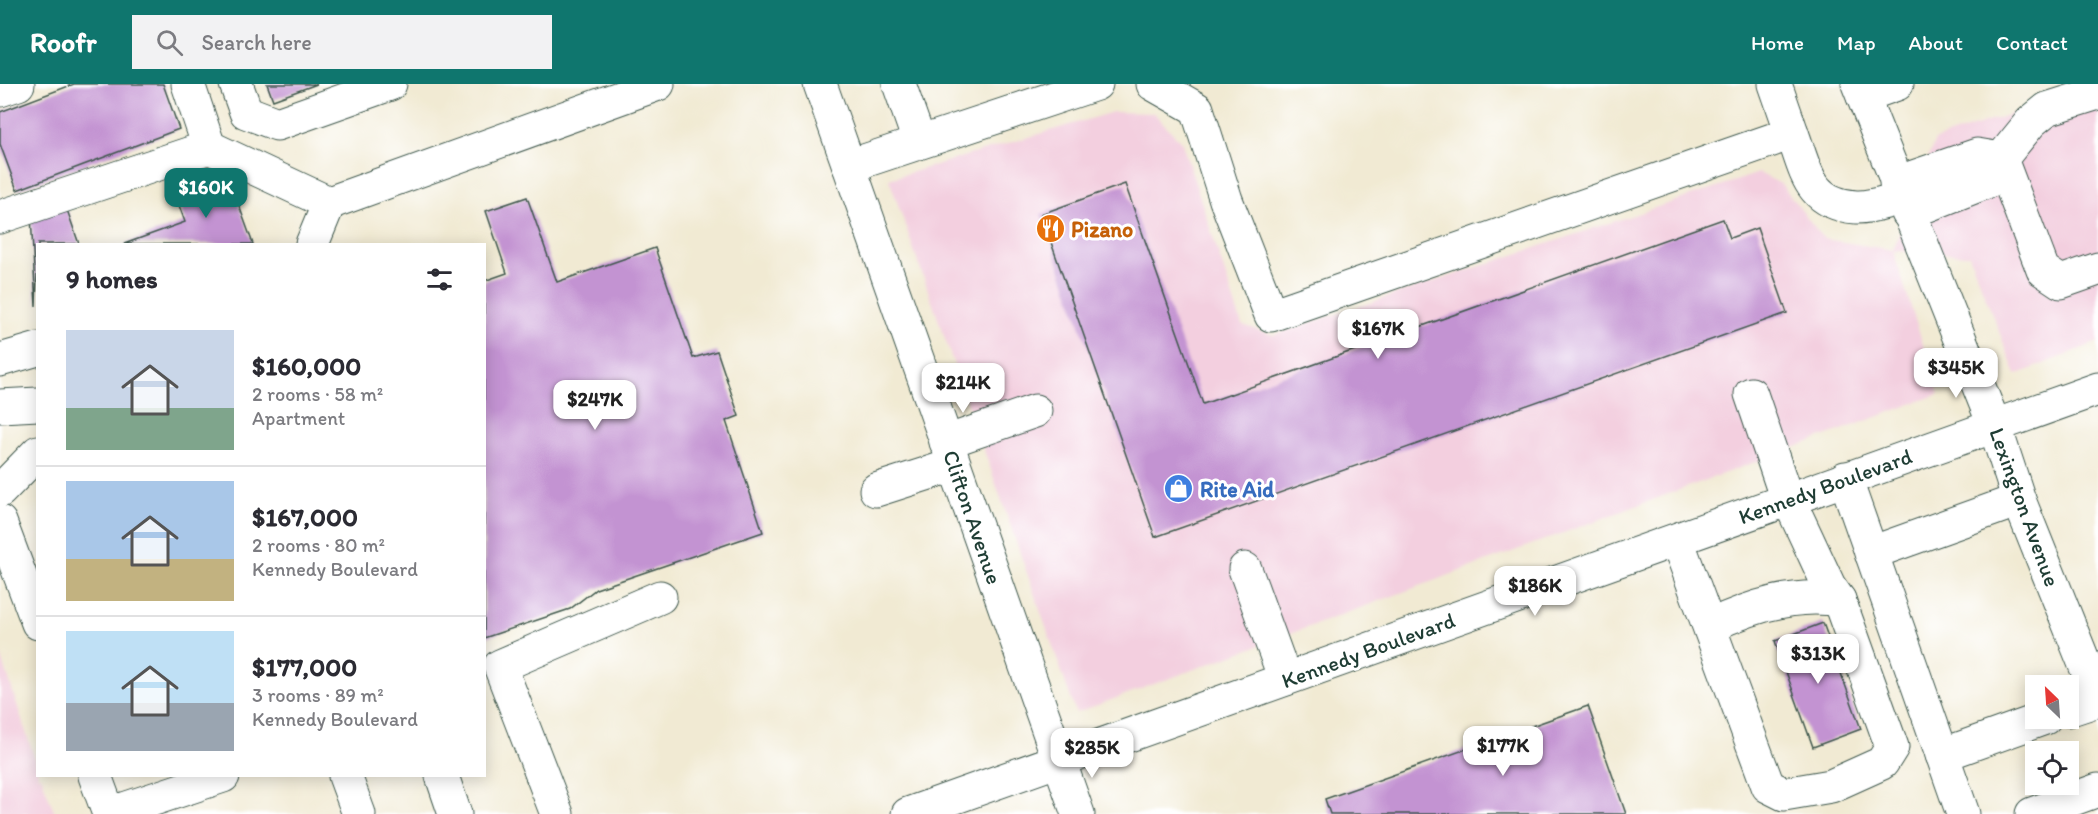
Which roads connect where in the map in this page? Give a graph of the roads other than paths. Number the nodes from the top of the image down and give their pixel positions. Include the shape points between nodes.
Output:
1 (18, 84) edge
2 (188, 84) edge
3 (236, 84) edge
4 (390, 84) edge
5 (658, 84) edge
6 (820, 84) edge
7 (899, 84) edge
8 (1096, 84) edge
9 (1153, 84) edge
10 (1775, 84) edge
11 (1897, 84) edge
12 (0, 90) edge
13 (1860, 90) edge
14 (2098, 93) edge
15 (1792, 133) junction
16 (919, 141) junction
17 (209, 147) junction
18 (2001, 159) junction
19 (849, 166) junction
20 (1902, 198) junction
21 (329, 203) junction
22 (0, 217) edge
23 (312, 243) edge
24 (2098, 269) edge
25 (36, 350) edge
26 (0, 360) edge
27 (2098, 389) edge
28 (1751, 394) dead end
29 (36, 404) edge
30 (0, 406) edge
31 (1035, 411) dead end
32 (1995, 427) junction
33 (36, 454) edge
34 (950, 454) junction
35 (1845, 478) junction
36 (876, 490) dead end
37 (0, 491) edge
38 (1789, 500) junction
39 (2019, 500) junction
40 (0, 522) edge
41 (1677, 540) junction
42 (1871, 553) junction
43 (1245, 568) dead end
44 (660, 597) dead end
45 (1839, 600) junction
46 (36, 617) edge
47 (1710, 626) junction
48 (1285, 679) junction
49 (2098, 698) edge
50 (2079, 706) edge
51 (2025, 725) edge
52 (1942, 755) junction
53 (1059, 761) junction
54 (95, 777) edge
55 (220, 777) edge
56 (345, 777) edge
57 (442, 777) edge
58 (2098, 790) edge
59 (977, 803) edge
60 (1786, 804) edge
61 (109, 814) edge
62 (359, 814) edge
63 (455, 814) edge
64 (557, 814) edge
65 (908, 814) edge
66 (1078, 814) edge
67 (1963, 814) edge
68 (2032, 814) edge

1 - 12 main road
2 - 17 main road
3 - 4 main road via 246,112 277,124
5 - 21 main road
6 - 19 main road, Clifton Avenue
7 - 16 main road
8 - 16 main road
9 - 15 main road via 1197,109 1226,200 1271,315
10 - 15 main road
11 - 13 main road
13 - 20 main road, Lexington Avenue
14 - 18 main road via 2046,109
15 - 20 main road via 1812,184 1822,198 1857,207
16 - 19 main road
17 - 21 main road
17 - 22 main road
18 - 20 main road via 1977,155
18 - 24 main road via 2043,270 2061,282
19 - 34 main road, Clifton Avenue
20 - 32 main road, Lexington Avenue
21 - 23 main road
25 - 26 main road
27 - 32 main road, Kennedy Boulevard
28 - 38 main road
29 - 30 main road
31 - 34 main road
32 - 35 main road, Kennedy Boulevard
32 - 39 main road, Lexington Avenue
33 - 37 main road
34 - 36 main road
34 - 53 main road, Clifton Avenue
35 - 38 main road, Kennedy Boulevard
35 - 42 main road
38 - 41 main road, Kennedy Boulevard
38 - 45 main road
39 - 42 main road
39 - 49 main road, Lexington Avenue
40 - 46 main road
41 - 47 main road
41 - 48 main road, Kennedy Boulevard
42 - 52 main road
43 - 48 main road
44 - 64 main road via 500,666
45 - 47 main road via 1819,596 1780,601
45 - 60 main road via 1892,747 1882,763
47 - 60 main road via 1760,770 1768,786
48 - 53 main road, Kennedy Boulevard
49 - 50 main road
51 - 52 main road
52 - 67 main road
53 - 59 main road, Kennedy Boulevard
53 - 66 main road, Clifton Avenue
54 - 61 main road
55 - 61 main road
56 - 62 main road
57 - 63 main road
58 - 68 main road
59 - 65 main road, Kennedy Boulevard

